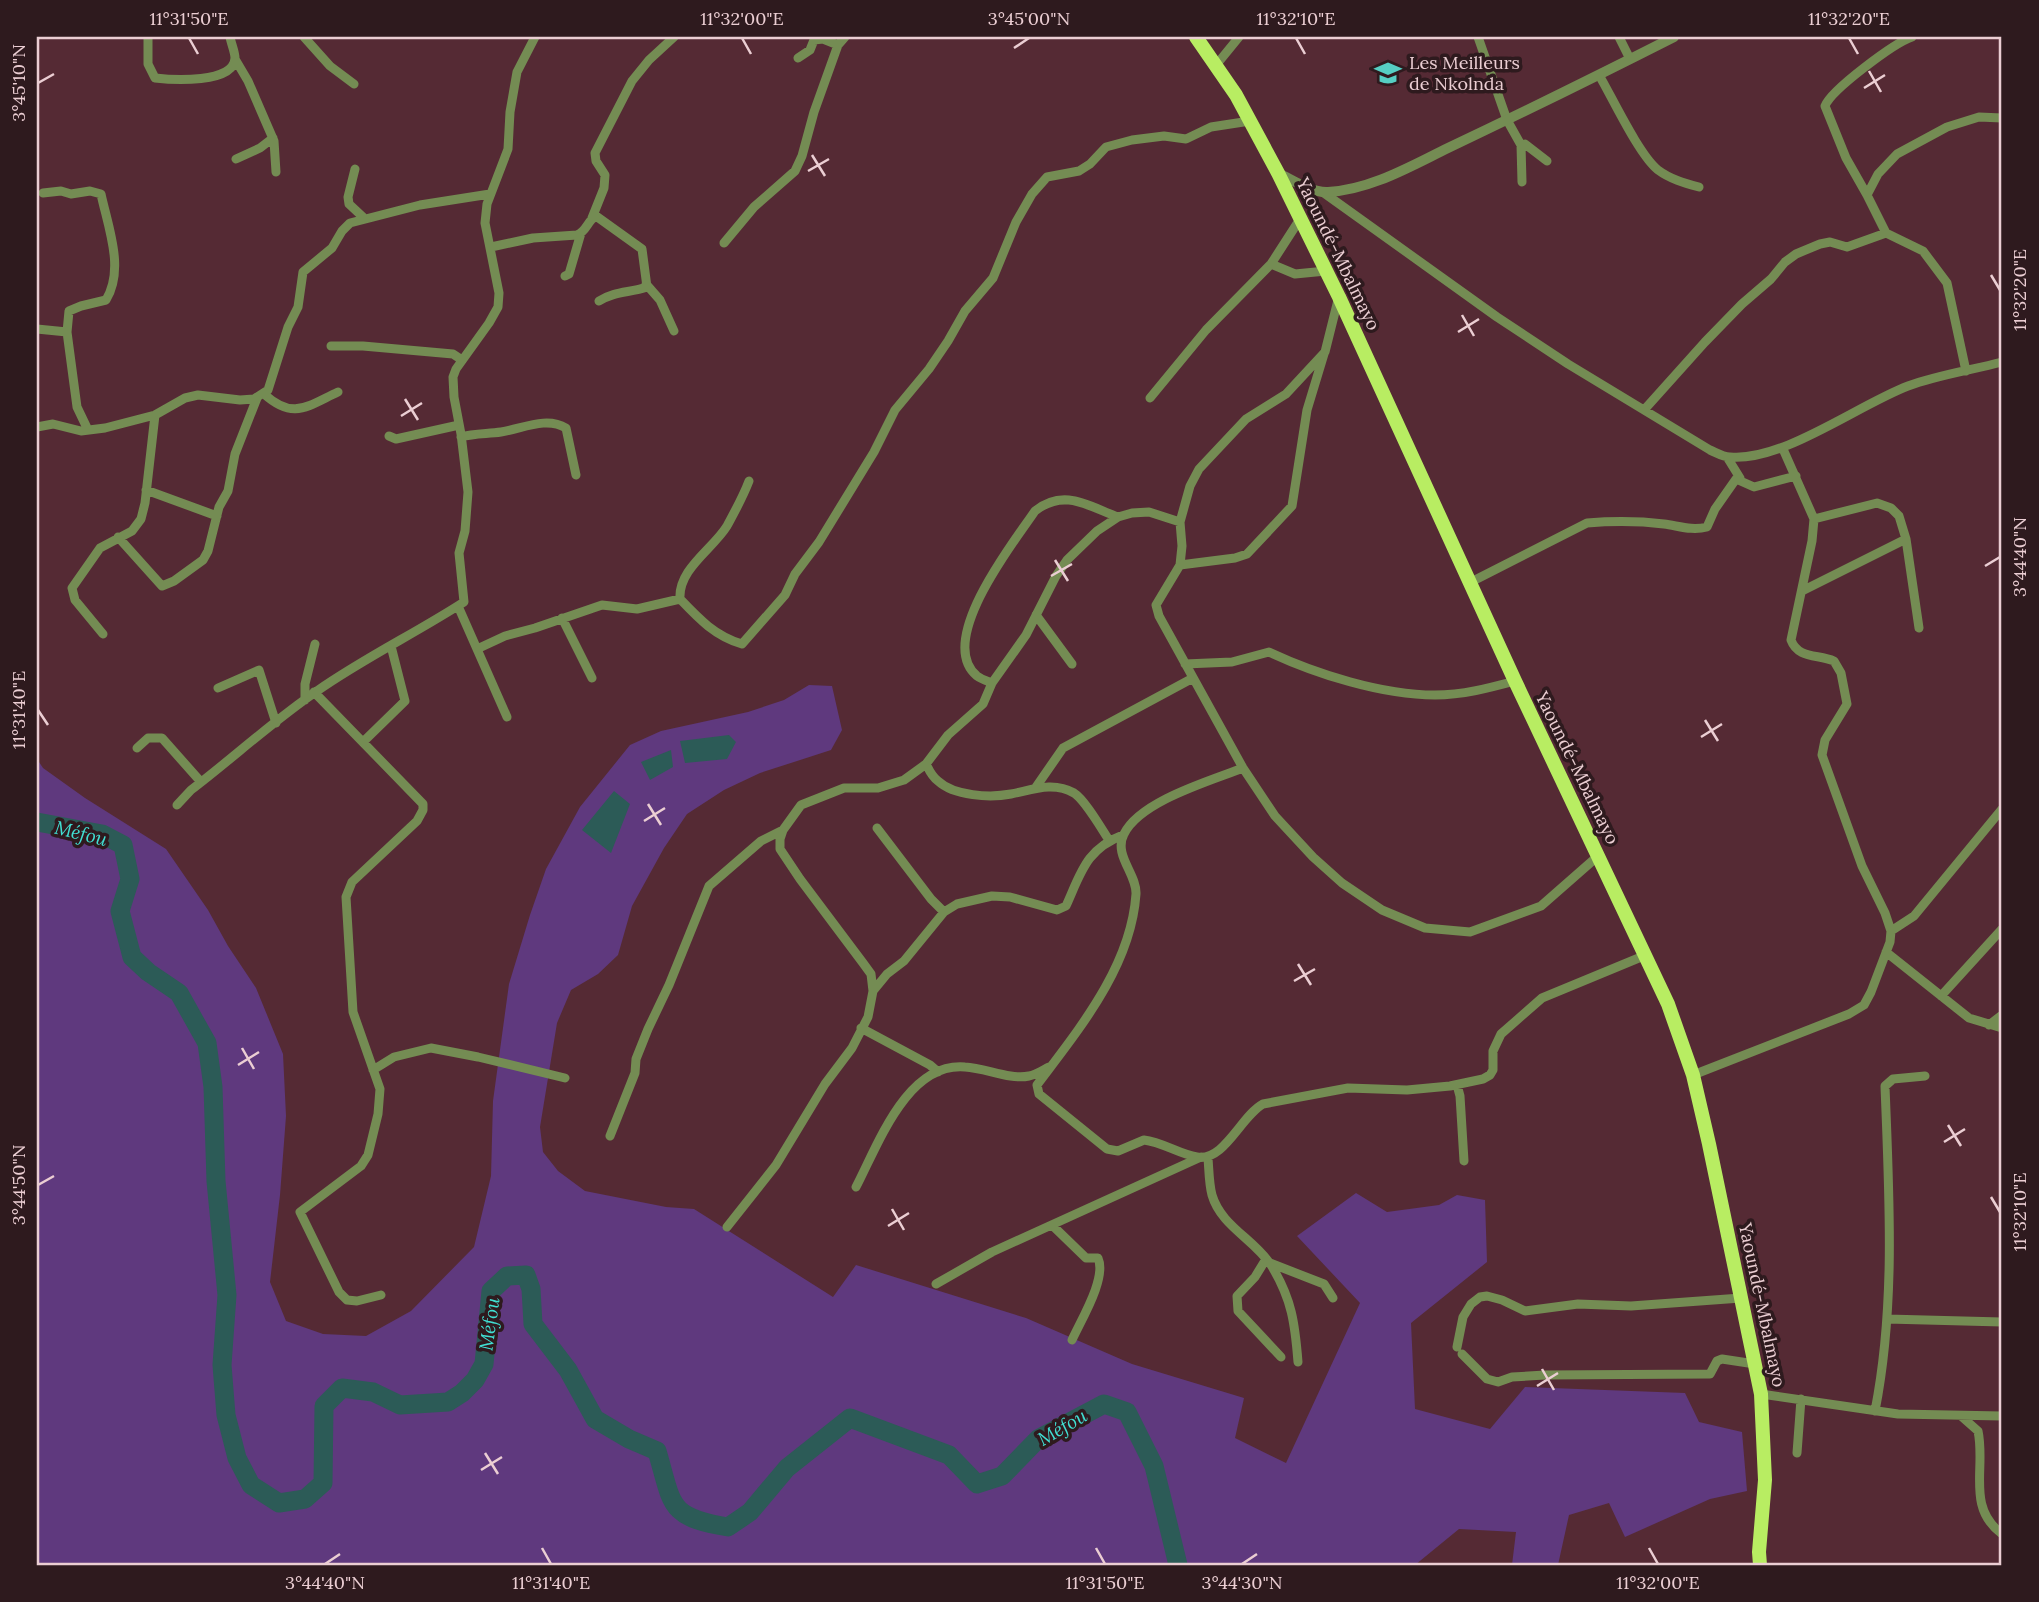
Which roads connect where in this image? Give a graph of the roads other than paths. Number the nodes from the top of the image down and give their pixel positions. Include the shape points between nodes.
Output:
1 (148, 37) edge
2 (230, 37) edge
3 (304, 37) edge
4 (535, 37) edge
5 (674, 37) edge
6 (1196, 37) edge
7 (1239, 37) edge
8 (1478, 37) edge
9 (1619, 37) edge
10 (1674, 37) edge
11 (1912, 37) edge
12 (841, 41) edge
13 (798, 58) dead end
14 (1630, 59) junction
15 (235, 60) junction
16 (1217, 64) junction
17 (1599, 75) junction
18 (354, 84) dead end
19 (2002, 118) edge
20 (1507, 120) junction
21 (1250, 121) junction
22 (272, 138) junction
23 (1521, 145) junction
24 (236, 159) dead end
25 (1547, 161) dead end
26 (355, 169) dead end
27 (276, 172) dead end
28 (1278, 173) junction
29 (1522, 182) dead end
30 (1699, 187) dead end
31 (43, 193) dead end
32 (1324, 193) junction
33 (490, 194) junction
34 (1867, 195) junction
35 (364, 218) junction
36 (592, 218) junction
37 (1300, 219) junction
38 (581, 233) junction
39 (1886, 233) junction
40 (724, 243) dead end
41 (491, 247) junction
42 (1271, 264) junction
43 (1326, 271) junction
44 (565, 276) dead end
45 (646, 284) junction
46 (1339, 297) junction
47 (599, 301) dead end
48 (37, 329) edge
49 (67, 331) junction
50 (674, 331) dead end
51 (331, 346) dead end
52 (1325, 352) junction
53 (462, 360) junction
54 (2002, 362) edge
55 (1966, 371) junction
56 (338, 392) dead end
57 (260, 396) junction
58 (1150, 398) dead end
59 (1644, 410) junction
60 (155, 415) junction
61 (459, 425) junction
62 (37, 426) edge
63 (88, 430) junction
64 (389, 436) dead end
65 (461, 437) junction
66 (1783, 449) junction
67 (1727, 457) junction
68 (576, 475) dead end
69 (1796, 476) junction
70 (1736, 479) junction
71 (749, 481) dead end
72 (146, 490) junction
73 (217, 516) junction
74 (1118, 517) junction
75 (1814, 519) junction
76 (1180, 522) junction
77 (118, 537) junction
78 (1906, 539) junction
79 (1180, 565) junction
80 (1469, 583) junction
81 (1802, 591) junction
82 (680, 599) junction
83 (458, 606) junction
84 (1036, 615) junction
85 (562, 618) junction
86 (1919, 628) dead end
87 (103, 634) dead end
88 (315, 644) dead end
89 (391, 646) junction
90 (477, 649) junction
91 (1072, 664) dead end
92 (1185, 664) junction
93 (593, 678) dead end
94 (1193, 678) junction
95 (1515, 681) junction
96 (992, 683) junction
97 (218, 688) dead end
98 (314, 692) junction
99 (305, 700) junction
100 (507, 717) dead end
101 (276, 723) junction
102 (363, 742) junction
103 (137, 748) dead end
104 (926, 764) junction
105 (1243, 768) junction
106 (201, 782) junction
107 (1036, 788) junction
108 (177, 805) dead end
109 (2002, 809) edge
110 (877, 828) dead end
111 (783, 830) junction
112 (1123, 835) junction
113 (1110, 840) junction
114 (1598, 856) junction
115 (944, 912) junction
116 (2002, 929) edge
117 (1891, 930) junction
118 (1886, 952) junction
119 (1646, 955) junction
120 (873, 991) junction
121 (1941, 996) junction
122 (2002, 1015) edge
123 (1989, 1025) junction
124 (861, 1028) junction
125 (2002, 1028) edge
126 (1051, 1067) junction
127 (373, 1070) junction
128 (938, 1072) junction
129 (1693, 1074) junction
130 (1925, 1076) dead end
131 (565, 1078) dead end
132 (1457, 1084) junction
133 (610, 1136) dead end
134 (1204, 1157) junction
135 (1464, 1161) dead end
136 (856, 1187) dead end
137 (1053, 1226) junction
138 (727, 1227) dead end
139 (1268, 1261) junction
140 (936, 1284) dead end
141 (381, 1295) dead end
142 (1333, 1298) dead end
143 (1741, 1298) junction
144 (1887, 1320) junction
145 (2002, 1322) edge
146 (1072, 1340) dead end
147 (1281, 1357) dead end
148 (1298, 1362) dead end
149 (1755, 1364) junction
150 (1761, 1394) junction
151 (1801, 1399) junction
152 (1875, 1411) junction
153 (1961, 1416) junction
154 (2002, 1416) edge
155 (1797, 1453) dead end
156 (2002, 1534) edge
157 (1760, 1565) edge

1 - 15 street via 148,64 155,78 194,81 225,72
2 - 15 street
3 - 18 street
4 - 33 street via 517,72 508,149
5 - 36 street via 632,81 595,153 605,175
6 - 16 highway, Yaoundé-Mbalmayo
7 - 16 street
8 - 20 street
9 - 14 street
10 - 14 street
11 - 34 street via 1864,68 1832,94 1825,106
12 - 13 street via 814,40 810,50
12 - 40 street via 795,171 754,207
14 - 17 street
15 - 22 street
16 - 21 highway, Yaoundé-Mbalmayo
17 - 20 street
17 - 30 street via 1656,169
19 - 34 street via 1979,117 1947,127 1897,154 1878,174
20 - 23 street
20 - 32 street via 1394,173 1352,189
21 - 28 highway, Yaoundé-Mbalmayo
21 - 82 street via 1211,127 1186,139 1164,136 1106,147 1080,171 1047,177 1016,222 993,278 895,410 819,542 768,616 742,645 706,626
22 - 24 street
22 - 27 street
23 - 25 street
23 - 29 street
26 - 35 street via 349,204
28 - 32 street
28 - 37 highway, Yaoundé-Mbalmayo
31 - 49 street via 101,194 112,245 116,271 111,292 106,300 69,311
32 - 59 street via 1497,317
33 - 35 street
33 - 41 street via 485,223
34 - 39 street
35 - 57 street via 350,223 332,248 303,272 298,307 268,390
36 - 38 street
36 - 45 street via 596,216 642,249
37 - 42 street
37 - 43 highway, Yaoundé-Mbalmayo
38 - 41 street
38 - 44 street
39 - 55 street via 1923,251 1947,283
39 - 59 street via 1846,247 1820,244 1785,262
41 - 53 street via 498,307
42 - 43 street via 1294,274
42 - 58 street via 1206,330
43 - 46 highway, Yaoundé-Mbalmayo
45 - 47 street
45 - 50 street via 660,300
46 - 52 street
46 - 80 highway, Yaoundé-Mbalmayo
48 - 49 street
49 - 63 street via 77,407
51 - 53 street via 453,354
52 - 76 street via 1286,394 1246,419 1199,469
52 - 79 street via 1307,410 1292,506 1247,554
53 - 61 street via 453,377
54 - 55 street
55 - 66 street via 1910,385
56 - 57 street via 293,410
57 - 60 street via 240,400 198,395
57 - 73 street via 244,426
59 - 67 street
60 - 63 street
60 - 72 street
61 - 64 street via 396,439
61 - 65 street
62 - 63 street
65 - 68 street via 541,422 560,424 566,428
65 - 83 street via 468,492 459,553 464,603
66 - 67 street
66 - 69 street
67 - 70 street via 1740,478
69 - 70 street via 1754,487
69 - 75 street
70 - 80 street via 1707,527 1587,523
71 - 82 street via 728,524 682,582
72 - 73 street
72 - 77 street via 141,519 132,531
73 - 77 street via 203,560 162,586
74 - 76 street via 1149,512
74 - 84 street via 1067,560
74 - 96 street via 1062,498 1035,511 985,586 966,626 966,653 972,669
75 - 78 street via 1877,503 1899,516
75 - 81 street
76 - 79 street
77 - 87 street via 100,548 72,588 75,600
78 - 81 street
78 - 86 street
79 - 92 street via 1156,605
80 - 95 highway, Yaoundé-Mbalmayo
81 - 117 street via 1791,640 1802,654 1834,661 1841,673 1847,704 1825,740 1822,755 1861,866
82 - 85 street via 637,609 601,605
83 - 89 street
83 - 90 street
84 - 91 street
84 - 96 street
85 - 90 street
85 - 93 street
88 - 99 street
89 - 98 street
89 - 102 street via 405,701
90 - 100 street
92 - 94 street
92 - 95 street via 1232,662 1269,652 1343,679 1434,695
94 - 105 street
94 - 107 street via 1063,748
95 - 114 highway, Yaoundé-Mbalmayo
96 - 104 street via 982,704 948,735
97 - 101 street via 258,670
98 - 99 street
98 - 102 street
99 - 101 street
101 - 106 street
102 - 127 street via 423,804 417,821 352,882 346,897 353,1012
103 - 106 street via 148,738 162,738
104 - 107 street via 936,781 958,791 1009,794
104 - 111 street via 904,780 878,788 844,788 801,805
105 - 112 street via 1154,806
105 - 114 street via 1275,816 1313,857 1382,910 1425,928 1470,932 1541,906
106 - 108 street
107 - 113 street via 1059,787 1076,794
109 - 117 street via 1914,916
110 - 115 street
111 - 120 street via 780,849 871,974
111 - 133 street via 761,841 709,886 636,1059 635,1073
112 - 113 street
112 - 126 street via 1121,848 1136,892 1127,939 1107,985
113 - 115 street via 1092,853 1061,909 992,896
114 - 119 highway, Yaoundé-Mbalmayo
115 - 120 street
116 - 121 street
117 - 118 street
118 - 121 street
118 - 129 street via 1864,1005
119 - 129 highway, Yaoundé-Mbalmayo
119 - 132 street via 1542,998 1501,1034 1490,1075
120 - 124 street
121 - 123 street via 1969,1018
122 - 123 street
123 - 125 street
124 - 128 street
124 - 138 street via 776,1165
126 - 128 street via 1029,1076 964,1066
126 - 134 street via 1037,1085 1039,1094 1107,1149 1118,1151 1149,1140
127 - 131 street via 394,1057 431,1048
127 - 141 street via 380,1089 368,1155 361,1166 300,1212 339,1292 347,1300 358,1301
128 - 136 street via 903,1098
129 - 143 highway, Yaoundé-Mbalmayo
130 - 144 street via 1893,1079 1885,1086
132 - 134 street via 1407,1090 1348,1088 1263,1104 1217,1153
132 - 135 street
134 - 137 street
134 - 139 street via 1217,1208
137 - 140 street via 992,1252
137 - 146 street via 1086,1258 1100,1261 1099,1280
139 - 142 street via 1324,1284
139 - 147 street via 1237,1296 1238,1311
139 - 148 street via 1294,1316
143 - 149 highway, Yaoundé-Mbalmayo
143 - 149 street via 1631,1306 1578,1304 1525,1311 1502,1300 1480,1297 1463,1317 1459,1351 1487,1379 1498,1382 1545,1375 1710,1374 1722,1359
144 - 145 street
144 - 152 street
149 - 150 highway, Yaoundé-Mbalmayo
150 - 151 street
150 - 157 highway, Yaoundé-Mbalmayo via 1765,1480
151 - 152 street
151 - 155 street
152 - 153 street
153 - 154 street
153 - 156 street via 1978,1431 1982,1508

